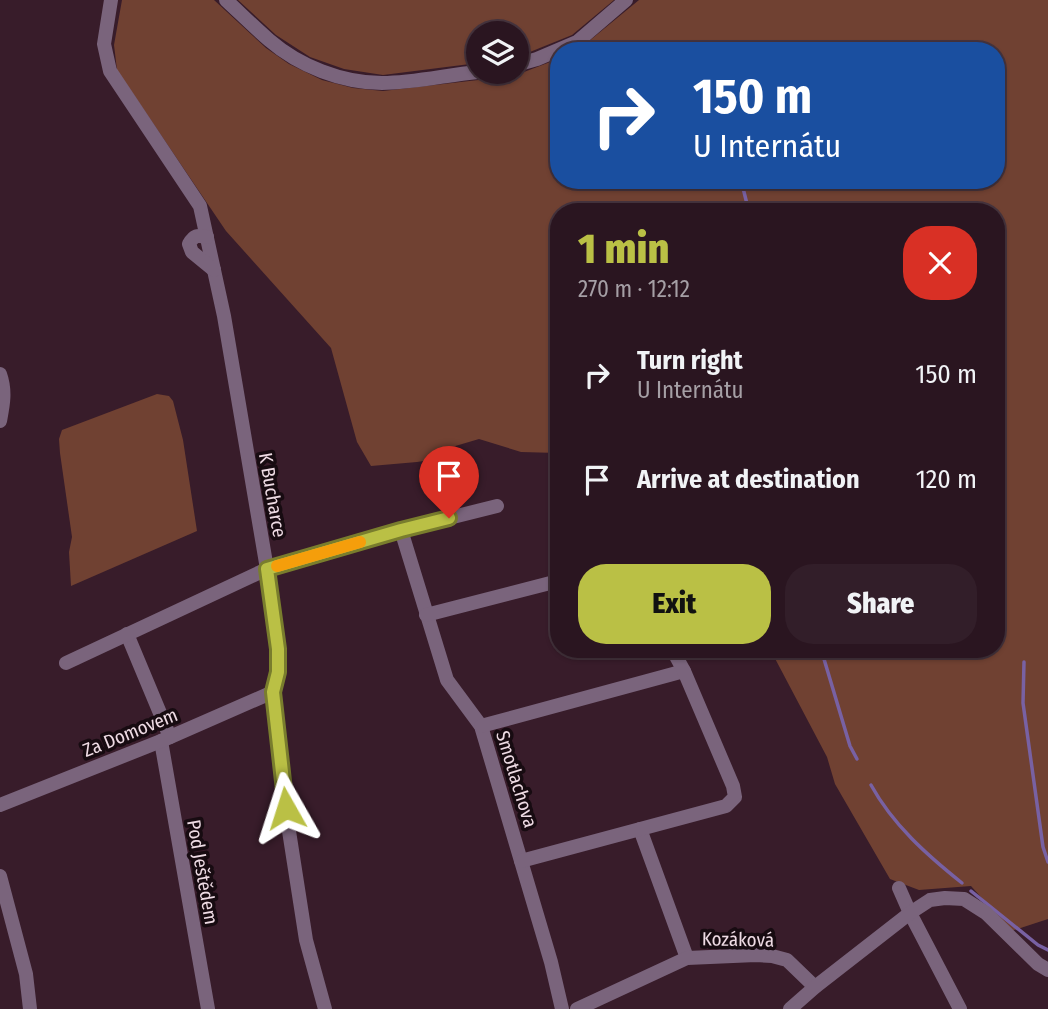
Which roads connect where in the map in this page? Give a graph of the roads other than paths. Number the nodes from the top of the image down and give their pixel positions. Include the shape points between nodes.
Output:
1 (111, 0) edge
2 (226, 0) edge
3 (626, 0) edge
4 (576, 42) edge
5 (550, 53) edge
6 (529, 61) edge
7 (466, 73) edge
8 (0, 374) edge
9 (0, 421) edge
10 (497, 506) dead end
11 (401, 530) junction
12 (267, 569) junction
13 (550, 582) edge
14 (426, 614) junction
15 (127, 634) junction
16 (677, 658) edge
17 (66, 663) dead end
18 (684, 670) junction
19 (273, 692) junction
20 (481, 726) junction
21 (166, 739) junction
22 (0, 805) edge
23 (640, 830) junction
24 (521, 861) junction
25 (0, 876) edge
26 (899, 888) dead end
27 (910, 913) junction
28 (687, 958) junction
29 (1048, 970) edge
30 (815, 987) junction
31 (30, 1009) edge
32 (208, 1009) edge
33 (325, 1009) edge
34 (562, 1009) edge
35 (578, 1009) edge
36 (790, 1009) edge
37 (960, 1009) edge

1 - 12 street, K Bucharce via 104,44 110,71 200,206 224,316
2 - 7 street via 271,42 325,72 383,83
3 - 4 street
5 - 6 street
8 - 9 street via 4,402
10 - 11 street
11 - 12 street
11 - 14 street, Smotlachova
12 - 15 street
12 - 19 street, K Bucharce via 278,649
13 - 14 street
14 - 20 street, Smotlachova via 447,680
15 - 17 street
15 - 21 street, Pod Ještědem
16 - 18 street
18 - 20 street
18 - 23 street via 735,797 726,806
19 - 21 street, Za Domovem
19 - 33 street, K Bucharce via 304,926
20 - 24 street, Smotlachova
21 - 22 street, Za Domovem
21 - 32 street, Pod Ještědem
23 - 24 street
23 - 28 street
24 - 34 street, Smotlachova
25 - 31 street via 26,974
26 - 27 street
27 - 29 street via 930,900 964,899 986,913
27 - 30 street
27 - 37 street
28 - 30 street, Kozáková via 772,956 787,960
28 - 35 street, Kozáková
30 - 36 street

